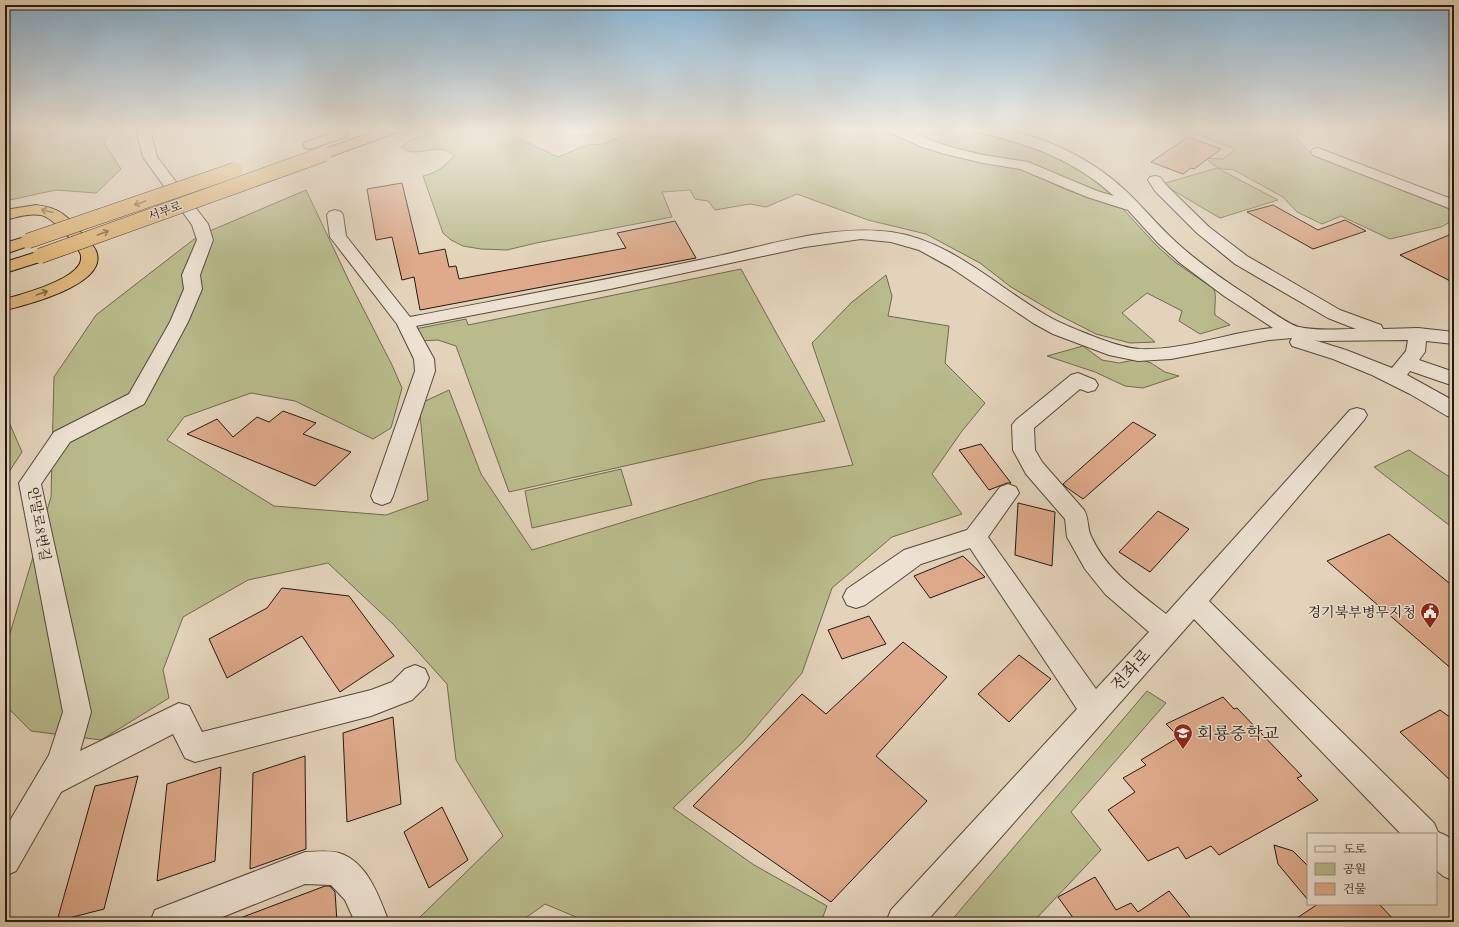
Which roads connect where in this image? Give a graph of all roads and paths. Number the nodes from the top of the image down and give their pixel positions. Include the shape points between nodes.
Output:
1 (160, 172) edge
2 (229, 172) edge
3 (273, 172) edge
4 (1040, 172) edge
5 (1092, 172) edge
6 (1371, 172) edge
7 (1155, 180) dead end
8 (1454, 204) edge
9 (1133, 207) junction
10 (5, 215) edge
11 (335, 215) dead end
12 (5, 249) edge
13 (5, 268) edge
14 (5, 305) edge
15 (405, 323) junction
16 (1293, 332) junction
17 (1268, 334) junction
18 (1390, 334) junction
19 (1418, 334) junction
20 (1454, 338) edge
21 (1401, 370) junction
22 (1454, 379) edge
23 (1088, 385) dead end
24 (1454, 411) edge
25 (1357, 415) dead end
26 (1008, 494) dead end
27 (382, 496) dead end
28 (975, 537) junction
29 (856, 597) dead end
30 (1193, 601) junction
31 (1167, 630) junction
32 (416, 678) dead end
33 (1094, 710) junction
34 (51, 781) junction
35 (1422, 833) edge
36 (1437, 848) edge
37 (5, 860) edge
38 (1454, 865) edge
39 (167, 922) edge
40 (372, 922) edge
41 (903, 922) edge

1 - 34 street, 안말로8번길 via 200,224 205,240 191,275 194,289 137,399 62,437 30,483 77,712 62,762
2 -> 12 highway, 서부로, bridge
13 -> 3 highway, 서부로, bridge
4 - 9 street via 1092,194
5 - 9 street
6 - 8 street
7 - 18 street via 1203,230 1241,260 1334,314
9 - 16 street via 1170,246 1194,265 1250,306
14 -> 10 highway via 68,282 86,270 91,258 55,213 39,209
11 - 15 street via 338,237
15 - 17 street via 617,283 805,242 861,234 892,237 925,247 956,262 1039,319 1109,349 1138,355 1171,353
15 - 27 street via 424,359 425,371
16 - 17 street
16 - 18 street via 1320,335
17 - 21 street
18 - 19 street
19 - 20 street
19 - 21 street via 1415,352
21 - 22 street
21 - 24 street
23 - 31 street via 1078,380 1022,425 1024,450 1034,468 1076,516 1079,537 1094,562 1114,587
25 - 30 street, 전좌로
26 - 28 street
28 - 29 street via 913,557
28 - 33 street
30 - 31 street, 전좌로
30 - 35 street
31 - 33 street, 전좌로
32 - 34 street via 402,691 371,703 195,748 180,716
33 - 41 street, 전좌로
34 - 37 street, 안말로8번길
36 - 38 street
39 - 40 street via 305,868 338,869 357,888

